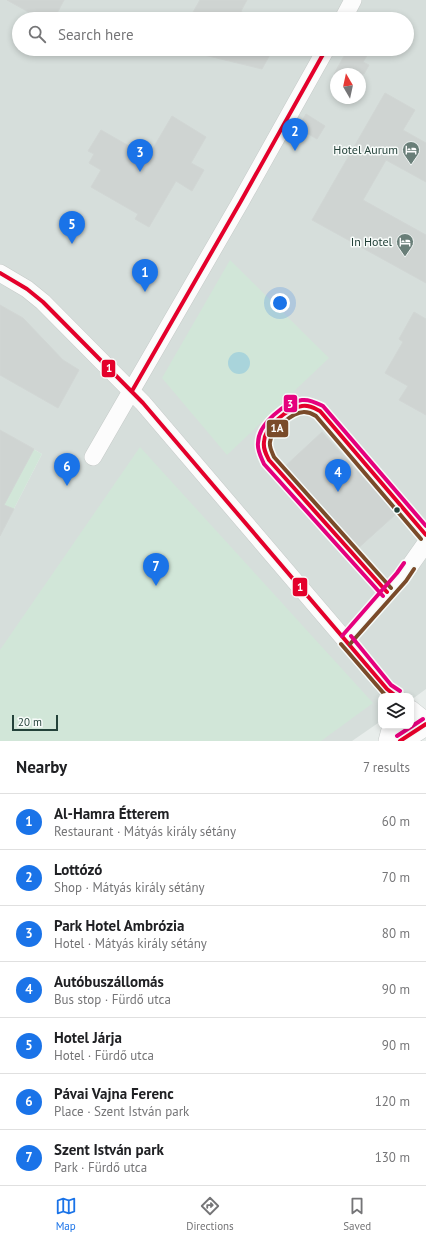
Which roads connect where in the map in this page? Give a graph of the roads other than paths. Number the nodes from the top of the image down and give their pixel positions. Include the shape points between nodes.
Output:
1 (353, 0) edge
2 (347, 12) edge
3 (322, 56) edge
4 (0, 273) edge
5 (132, 391) junction
6 (93, 457) dead end
7 (426, 544) edge
8 (346, 640) junction
9 (390, 693) edge
10 (414, 711) edge
11 (426, 720) edge
12 (426, 724) edge
13 (390, 729) edge
14 (387, 741) edge
15 (400, 741) edge

1 - 2 street
3 - 5 street
4 - 5 street via 43,302
5 - 6 street
5 - 8 street
7 - 8 street via 402,577
8 - 9 street
10 - 11 street
12 - 15 street
13 - 14 street

